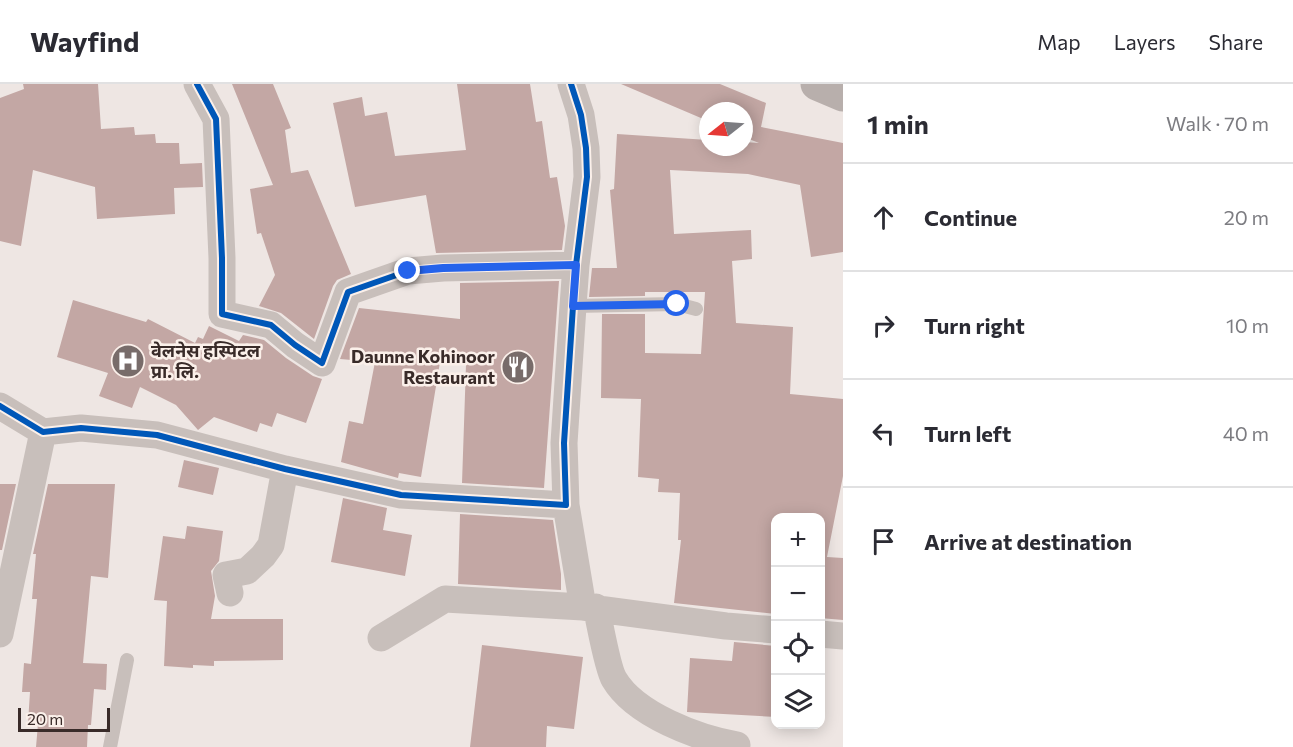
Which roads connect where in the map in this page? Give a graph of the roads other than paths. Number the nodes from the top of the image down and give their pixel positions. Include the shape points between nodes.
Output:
1 (197, 84) edge
2 (571, 84) edge
3 (817, 84) edge
4 (843, 94) edge
5 (576, 265) junction
6 (573, 306) junction
7 (696, 309) dead end
8 (0, 406) edge
9 (43, 432) junction
10 (285, 469) junction
11 (566, 505) junction
12 (7, 559) edge
13 (230, 594) dead end
14 (590, 607) junction
15 (771, 630) edge
16 (0, 634) edge
17 (825, 634) edge
18 (843, 636) edge
19 (381, 638) dead end
20 (127, 660) dead end
21 (737, 745) dead end
22 (110, 747) edge

1 - 5 street via 216,119 222,314 271,325 322,363 348,292 408,271
2 - 5 street via 581,115 587,177
3 - 4 main road
5 - 6 street
6 - 7 lane via 677,304
6 - 11 street via 564,443
8 - 9 street
9 - 10 street via 81,428 158,435
9 - 12 street
10 - 11 street via 401,495
10 - 13 street via 271,545 248,571 226,575
11 - 14 street
12 - 16 street
14 - 15 street
14 - 19 street via 445,599
14 - 21 street via 613,678 630,698 672,725 712,741
17 - 18 street
20 - 22 lane

